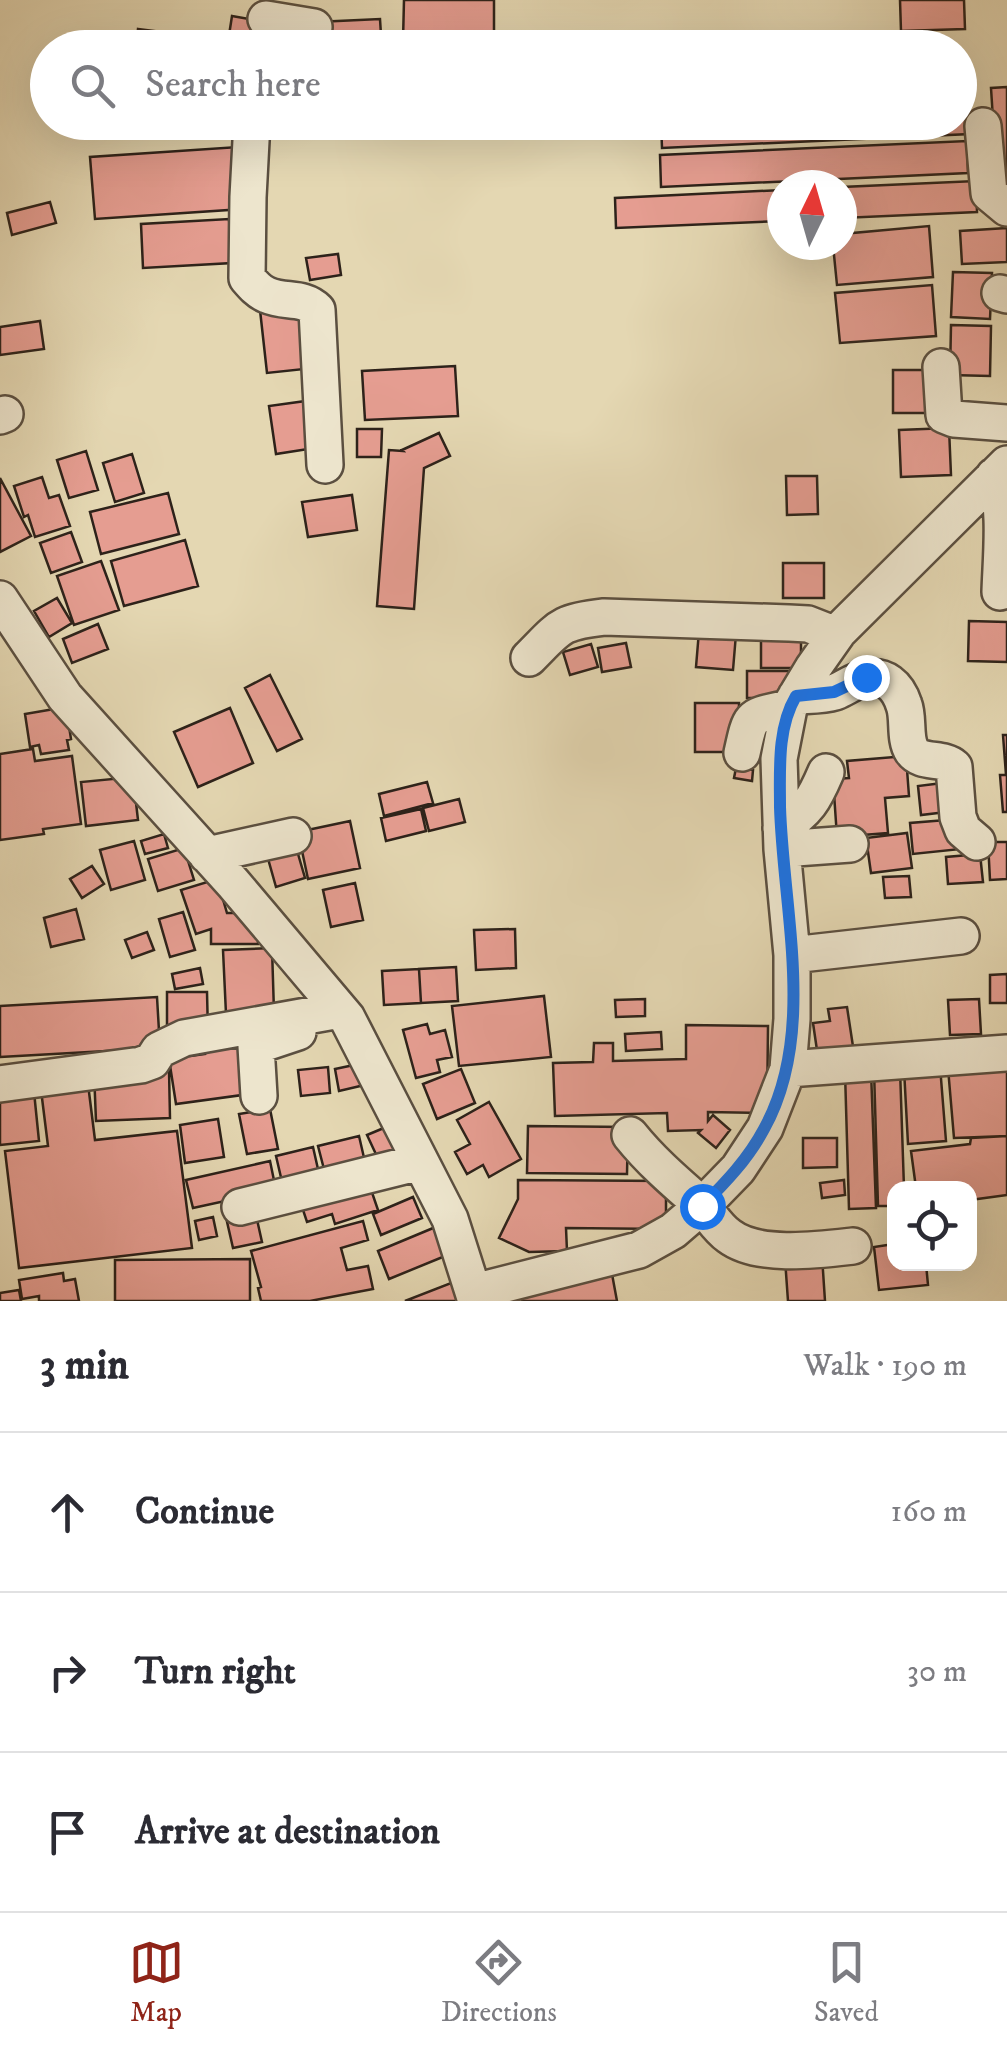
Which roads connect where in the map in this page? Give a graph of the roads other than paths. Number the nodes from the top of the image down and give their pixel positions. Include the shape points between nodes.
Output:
1 (265, 22) edge
2 (314, 27) dead end
3 (983, 126) dead end
4 (251, 140) edge
5 (1007, 208) edge
6 (941, 366) dead end
7 (1007, 423) edge
8 (325, 464) dead end
9 (1003, 486) edge
10 (1000, 592) dead end
11 (0, 599) edge
12 (836, 635) junction
13 (529, 658) dead end
14 (792, 702) junction
15 (742, 753) dead end
16 (826, 772) dead end
17 (293, 836) dead end
18 (782, 838) junction
19 (976, 842) dead end
20 (850, 844) dead end
21 (207, 855) junction
22 (961, 936) dead end
23 (792, 955) junction
24 (358, 1025) junction
25 (1002, 1046) edge
26 (788, 1068) junction
27 (0, 1084) edge
28 (259, 1096) dead end
29 (630, 1135) dead end
30 (420, 1162) junction
31 (702, 1206) junction
32 (240, 1207) dead end
33 (852, 1246) dead end
34 (475, 1296) edge

1 - 2 street
3 - 5 street via 989,193
4 - 8 street via 247,278 270,297 308,301 317,310
6 - 7 street via 944,415
9 - 10 street
9 - 12 street
11 - 21 street via 65,697
12 - 13 street via 789,622 604,617 560,626
12 - 14 street
14 - 15 street via 749,722
14 - 18 street via 779,759
14 - 19 street via 866,677 898,688 913,753 952,764 958,817
16 - 18 street via 813,802
17 - 21 street
18 - 20 street
18 - 23 street
21 - 24 street
22 - 23 street
23 - 26 street
24 - 27 street via 184,1038 141,1064
24 - 28 street via 256,1046
24 - 30 street
25 - 26 street
26 - 31 street via 766,1128
29 - 31 street
30 - 32 street
30 - 34 street via 450,1220
31 - 33 street via 732,1239 754,1247
31 - 34 street via 639,1250

